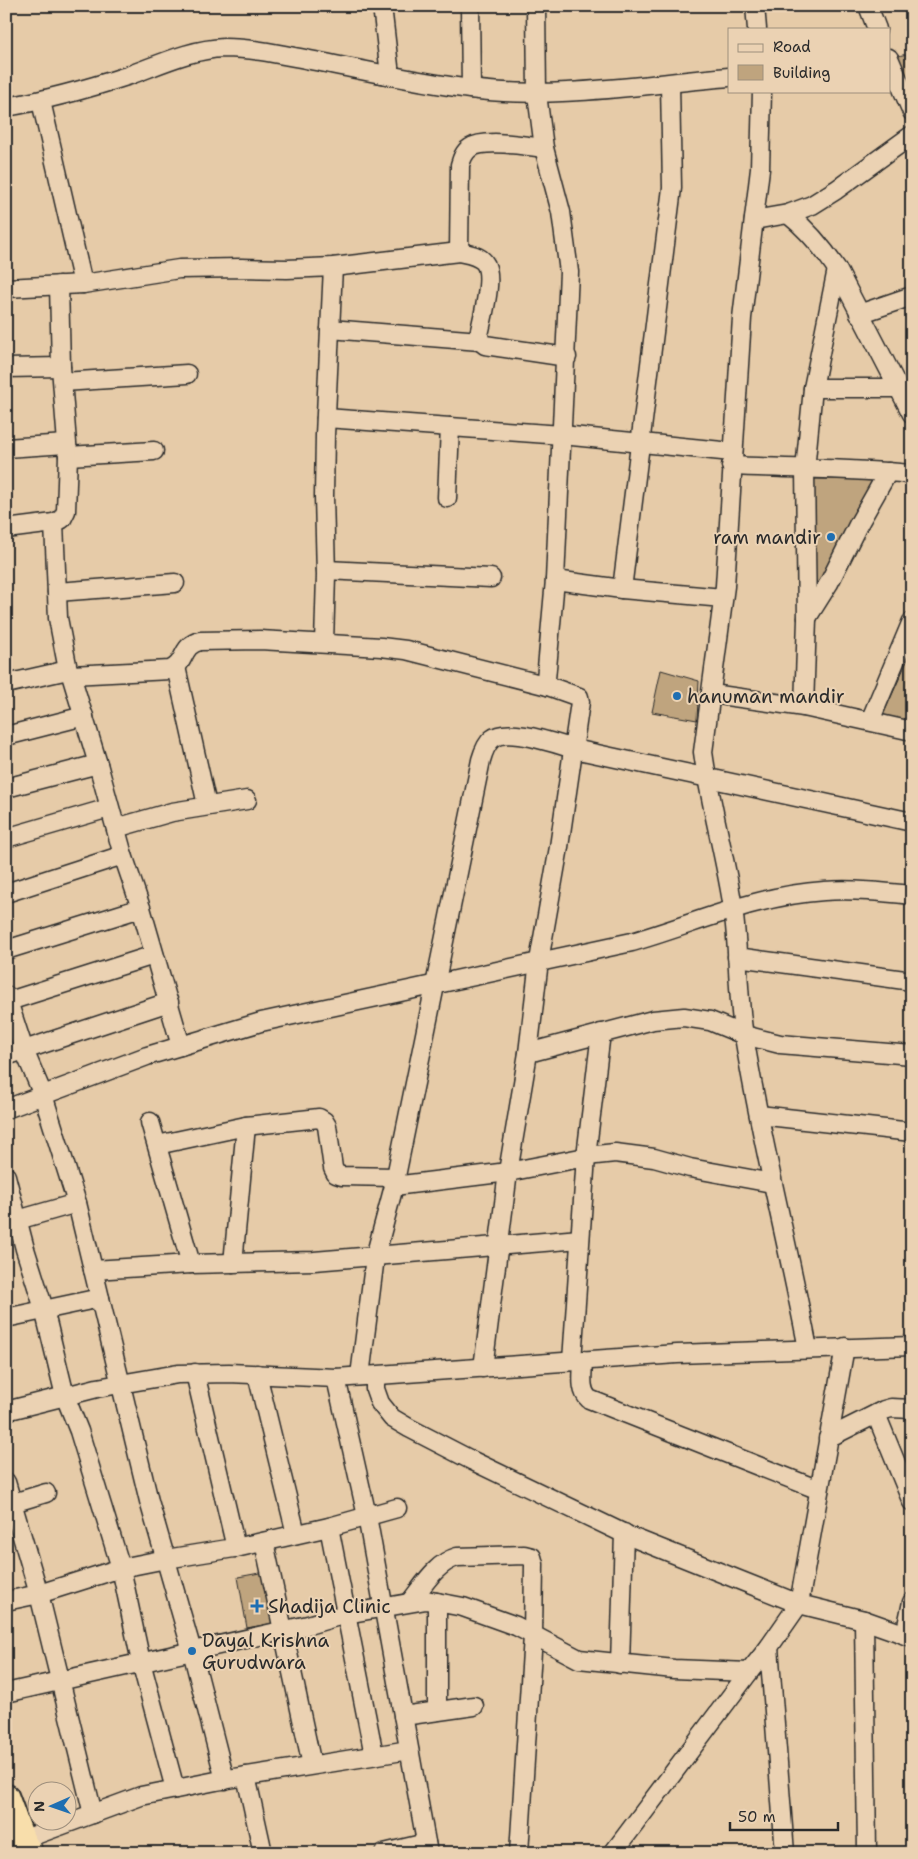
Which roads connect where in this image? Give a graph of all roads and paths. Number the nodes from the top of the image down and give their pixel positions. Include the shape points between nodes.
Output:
1 (382, 6) edge
2 (470, 6) edge
3 (536, 6) edge
4 (546, 6) edge
5 (755, 6) edge
6 (868, 6) edge
7 (757, 28) edge
8 (877, 28) edge
9 (890, 60) edge
10 (390, 75) junction
11 (728, 77) edge
12 (670, 84) junction
13 (471, 89) junction
14 (762, 92) edge
15 (537, 94) junction
16 (41, 101) junction
17 (6, 106) edge
18 (912, 112) edge
19 (912, 135) edge
20 (544, 148) junction
21 (788, 214) junction
22 (754, 220) junction
23 (459, 252) junction
24 (334, 267) junction
25 (838, 269) junction
26 (83, 284) junction
27 (59, 285) junction
28 (6, 288) edge
29 (912, 296) edge
30 (859, 314) junction
31 (330, 329) junction
32 (480, 341) junction
33 (567, 357) junction
34 (6, 368) edge
35 (187, 374) dead end
36 (62, 375) junction
37 (814, 388) junction
38 (898, 388) junction
39 (912, 414) edge
40 (326, 418) junction
41 (450, 427) junction
42 (562, 435) junction
43 (639, 442) junction
44 (6, 448) edge
45 (67, 450) junction
46 (154, 451) dead end
47 (732, 459) junction
48 (805, 470) junction
49 (888, 472) junction
50 (912, 474) edge
51 (448, 498) dead end
52 (54, 523) junction
53 (6, 530) edge
54 (326, 570) junction
55 (491, 578) dead end
56 (555, 580) junction
57 (175, 583) dead end
58 (622, 589) junction
59 (57, 592) junction
60 (723, 598) junction
61 (807, 619) junction
62 (912, 621) edge
63 (324, 643) junction
64 (176, 667) junction
65 (69, 673) junction
66 (6, 684) edge
67 (548, 686) junction
68 (712, 694) junction
69 (804, 707) junction
70 (84, 716) junction
71 (870, 721) junction
72 (912, 731) edge
73 (6, 736) edge
74 (574, 749) junction
75 (98, 764) junction
76 (706, 777) junction
77 (6, 788) edge
78 (247, 800) dead end
79 (207, 805) junction
80 (109, 808) junction
81 (912, 822) edge
82 (116, 828) junction
83 (6, 838) edge
84 (123, 855) junction
85 (6, 893) edge
86 (912, 894) edge
87 (141, 908) junction
88 (733, 908) junction
89 (6, 950) edge
90 (154, 955) junction
91 (737, 957) junction
92 (539, 961) junction
93 (912, 981) edge
94 (435, 985) junction
95 (7, 1000) edge
96 (168, 1002) junction
97 (601, 1033) junction
98 (744, 1035) junction
99 (181, 1046) junction
100 (24, 1050) junction
101 (528, 1052) junction
102 (912, 1055) edge
103 (6, 1056) edge
104 (43, 1095) junction
105 (6, 1109) edge
106 (759, 1115) junction
107 (150, 1122) dead end
108 (246, 1126) junction
109 (912, 1132) edge
110 (157, 1144) junction
111 (586, 1156) junction
112 (508, 1172) junction
113 (6, 1176) edge
114 (395, 1182) junction
115 (772, 1183) junction
116 (78, 1203) junction
117 (12, 1222) edge
118 (580, 1239) junction
119 (499, 1247) junction
120 (376, 1257) junction
121 (233, 1263) junction
122 (191, 1264) junction
123 (93, 1270) junction
124 (100, 1298) junction
125 (44, 1309) junction
126 (6, 1318) edge
127 (912, 1346) edge
128 (845, 1348) junction
129 (808, 1349) junction
130 (577, 1361) junction
131 (483, 1368) junction
132 (195, 1374) junction
133 (257, 1374) junction
134 (368, 1376) junction
135 (336, 1378) junction
136 (121, 1384) junction
137 (65, 1396) junction
138 (912, 1409) edge
139 (6, 1411) edge
140 (876, 1414) junction
141 (828, 1438) junction
142 (6, 1482) edge
143 (820, 1490) junction
144 (46, 1493) dead end
145 (912, 1502) edge
146 (10, 1504) edge
147 (397, 1508) dead end
148 (367, 1516) junction
149 (329, 1527) junction
150 (624, 1533) junction
151 (296, 1534) junction
152 (264, 1542) junction
153 (236, 1548) junction
154 (166, 1559) junction
155 (121, 1568) junction
156 (39, 1594) junction
157 (6, 1601) edge
158 (410, 1602) junction
159 (437, 1602) junction
160 (912, 1602) edge
161 (799, 1604) junction
162 (382, 1607) junction
163 (346, 1614) junction
164 (864, 1620) junction
165 (282, 1631) junction
166 (533, 1636) junction
167 (909, 1636) edge
168 (769, 1647) junction
169 (192, 1651) junction
170 (141, 1662) junction
171 (620, 1664) junction
172 (750, 1672) junction
173 (60, 1681) junction
174 (6, 1693) edge
175 (474, 1706) dead end
176 (437, 1711) junction
177 (403, 1716) junction
178 (409, 1750) junction
179 (374, 1755) junction
180 (312, 1765) junction
181 (246, 1776) junction
182 (224, 1780) junction
183 (174, 1790) junction
184 (6, 1798) edge
185 (93, 1814) junction
186 (26, 1847) edge
187 (427, 1848) edge
188 (264, 1853) edge
189 (384, 1853) edge
190 (519, 1853) edge
191 (613, 1853) edge
192 (785, 1853) edge
193 (868, 1853) edge

1 - 10 street
2 - 13 street
3 - 4 street
3 - 15 street
5 - 7 street
6 - 8 street
9 - 18 street
10 - 13 street
10 - 16 street via 286,55 224,48 195,53
11 - 12 street
12 - 15 street
12 - 43 street via 672,188
13 - 15 street
14 - 22 street via 760,169
15 - 20 street
16 - 17 street
16 - 26 street
19 - 21 street via 836,190
20 - 23 street via 485,143 468,149 462,156
20 - 33 street via 561,212 569,272
21 - 22 street
21 - 25 street via 807,229
22 - 47 street via 742,318
23 - 24 street
23 - 32 street via 475,255 487,266
24 - 26 street via 179,269
24 - 31 street
25 - 30 street
25 - 37 street
26 - 27 street
27 - 28 street
27 - 36 street
29 - 30 street
30 - 38 street
31 - 32 street
31 - 40 street
32 - 33 street via 485,345
33 - 42 street
34 - 36 street
35 - 36 street
36 - 45 street
37 - 38 street
37 - 48 street
38 - 39 street
40 - 41 street
40 - 54 street
41 - 42 street
41 - 51 street
42 - 43 street
42 - 56 street
43 - 47 street
43 - 58 street
44 - 45 street
45 - 46 street
45 - 52 street via 66,511 62,519
47 - 48 street
47 - 60 street
48 - 49 street
48 - 61 street
49 - 50 street
49 - 61 street
52 - 53 street
52 - 59 street
54 - 55 street
54 - 63 street
56 - 58 street
56 - 67 street
57 - 59 street
58 - 60 street
59 - 65 street via 58,618
60 - 68 street
61 - 69 street
62 - 71 street
63 - 64 street via 200,641 188,646
63 - 67 street via 406,650
64 - 65 street via 170,670
64 - 79 street
65 - 66 street
65 - 70 street
67 - 74 street via 579,697
68 - 69 street
68 - 76 street via 703,752
69 - 71 street
70 - 73 street
70 - 75 street
71 - 72 street
74 - 76 street
74 - 92 street
74 - 94 street via 508,734 497,736 486,747
75 - 77 street
75 - 80 street
76 - 81 street
76 - 88 street
78 - 79 street
79 - 82 street
80 - 82 street
80 - 83 street
82 - 84 street
84 - 85 street
84 - 87 street
86 - 88 street via 825,891
87 - 89 street
87 - 90 street
88 - 91 street
88 - 92 street via 632,942
90 - 95 street
90 - 96 street
91 - 93 street
91 - 98 street
92 - 94 street
92 - 101 street
94 - 99 street via 261,1022
94 - 114 street
95 - 100 street
96 - 99 street
96 - 100 street
97 - 98 street via 653,1020 684,1017 710,1021
97 - 101 street
97 - 111 street
98 - 102 street via 780,1044
98 - 106 street
99 - 104 street
100 - 103 street
100 - 104 street
101 - 112 street
104 - 105 street
104 - 116 street
106 - 109 street
106 - 115 street
107 - 110 street
108 - 110 street
108 - 114 street via 319,1118 327,1126 336,1174
108 - 121 street
110 - 122 street
111 - 112 street
111 - 115 street via 635,1155
111 - 118 street
112 - 114 street
112 - 119 street
113 - 117 street
114 - 120 street
115 - 129 street
116 - 117 street
116 - 123 street
117 - 125 street
118 - 119 street
118 - 130 street
119 - 120 street
119 - 131 street
120 - 121 street
120 - 134 street
121 - 122 street
122 - 123 street
123 - 124 street
124 - 125 street
124 - 136 street
125 - 126 street
125 - 137 street
127 - 128 street
128 - 129 street
128 - 141 street
129 - 130 street
130 - 131 street
130 - 143 street via 584,1394 589,1399
131 - 134 street
132 - 133 street
132 - 136 street
132 - 153 street
133 - 135 street
133 - 151 street
134 - 135 street
134 - 150 street via 380,1403 392,1418
135 - 148 street
136 - 137 street
136 - 154 street
137 - 139 street
137 - 155 street
138 - 140 street via 891,1408
140 - 141 street
140 - 145 street
141 - 143 street
142 - 146 street
143 - 161 street
144 - 146 street
146 - 156 street
147 - 148 street
148 - 149 street
148 - 162 street
149 - 151 street
149 - 163 street
150 - 161 street
150 - 171 street
151 - 152 street
152 - 153 street
152 - 165 street
153 - 154 street
154 - 155 street
154 - 169 street
155 - 156 street
155 - 170 street
156 - 157 street
156 - 173 street
158 - 159 street
158 - 162 street
158 - 166 street via 448,1559 524,1555 532,1558 534,1564
159 - 166 street via 463,1607 516,1626
159 - 176 street
160 - 167 street
161 - 164 street
161 - 168 street
162 - 163 street
162 - 177 street
163 - 165 street
163 - 179 street
164 - 167 street
164 - 193 street
165 - 169 street
165 - 180 street
166 - 171 street via 579,1659
166 - 190 street
168 - 172 street
168 - 192 street
169 - 170 street
169 - 182 street
170 - 173 street
170 - 183 street
171 - 172 street
172 - 191 street
173 - 174 street
173 - 185 street
175 - 176 street
176 - 177 street
177 - 178 street
178 - 179 street
178 - 187 street
179 - 180 street
180 - 181 street
181 - 182 street
181 - 188 street
182 - 183 street
183 - 185 street via 141,1796
184 - 186 highway
185 - 186 street
187 - 189 street

